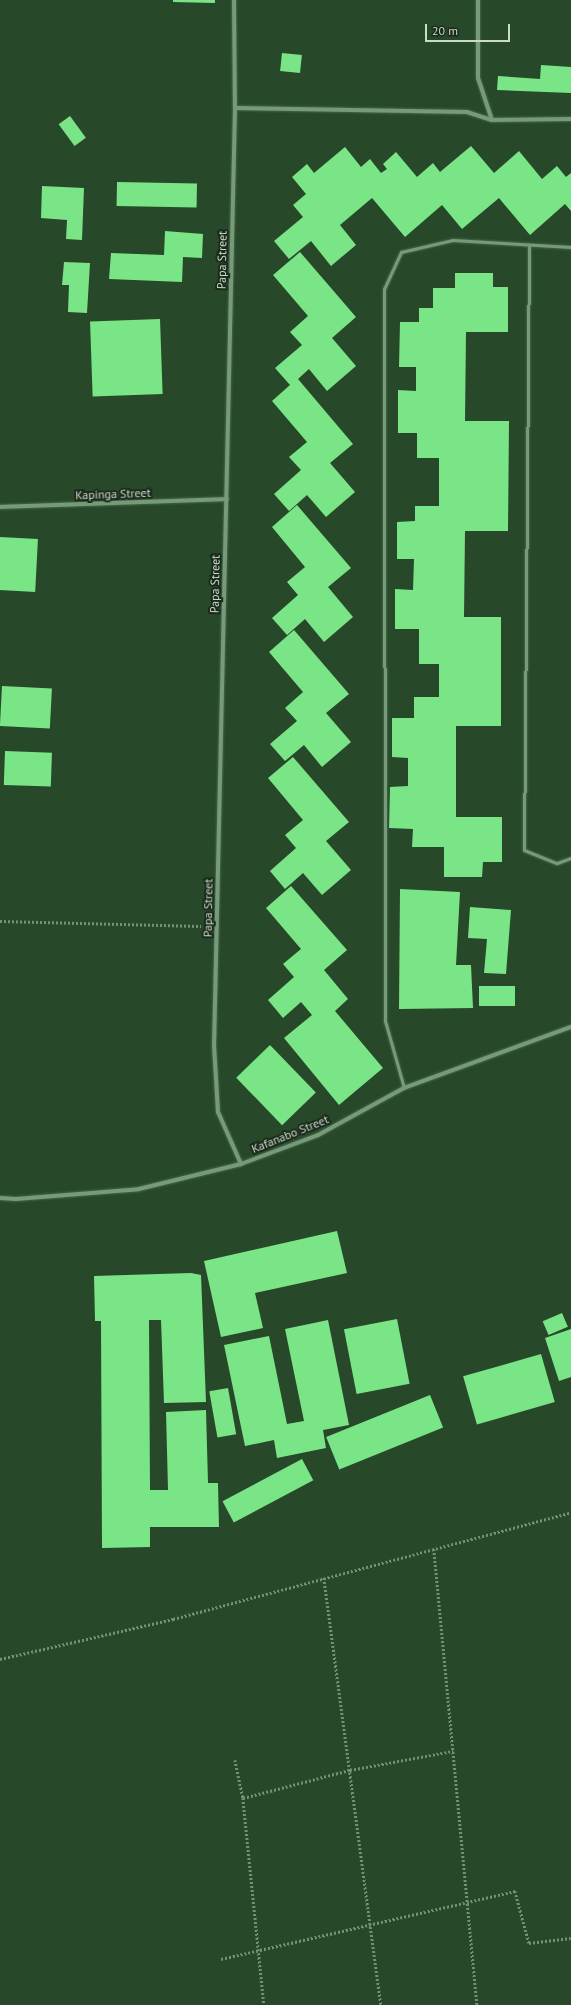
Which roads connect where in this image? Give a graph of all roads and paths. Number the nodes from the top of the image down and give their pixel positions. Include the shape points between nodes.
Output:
1 (234, 0) edge
2 (478, 0) edge
3 (235, 108) junction
4 (571, 119) edge
5 (492, 120) junction
6 (529, 246) junction
7 (571, 247) edge
8 (227, 499) junction
9 (0, 507) edge
10 (571, 858) edge
11 (0, 921) edge
12 (217, 926) junction
13 (571, 1027) edge
14 (404, 1088) junction
15 (241, 1164) junction
16 (0, 1198) edge
17 (571, 1512) edge
18 (434, 1549) junction
19 (324, 1578) junction
20 (0, 1659) edge
21 (453, 1751) junction
22 (235, 1760) dead end
23 (350, 1770) junction
24 (243, 1798) junction
25 (467, 1900) junction
26 (371, 1927) junction
27 (571, 1938) edge
28 (256, 1952) junction
29 (221, 1959) dead end
30 (264, 2005) edge
31 (381, 2005) edge
32 (477, 2005) edge

1 - 3 street, Papa Street
2 - 5 street via 478,78
3 - 5 street via 467,112
3 - 8 street, Papa Street
4 - 5 street
6 - 7 lane
6 - 10 lane via 524,850 557,863
6 - 14 lane via 453,240 401,252 384,289 385,1022
8 - 9 street, Kapinga Street
8 - 12 street, Papa Street
11 - 12 path
12 - 15 street, Papa Street via 214,1045 218,1112
13 - 14 street, Kafanabo Street
14 - 15 street, Kafanabo Street via 318,1135
15 - 16 street, Kafanabo Street via 138,1189 16,1199
17 - 18 path
18 - 19 path
18 - 21 path
19 - 20 path via 173,1619
19 - 23 path
21 - 23 path
21 - 25 path
22 - 24 path
23 - 24 path
23 - 26 path
24 - 28 path
25 - 26 path
25 - 27 path via 515,1891 529,1943
25 - 32 path
26 - 28 path
26 - 31 path
28 - 29 path
28 - 30 path

